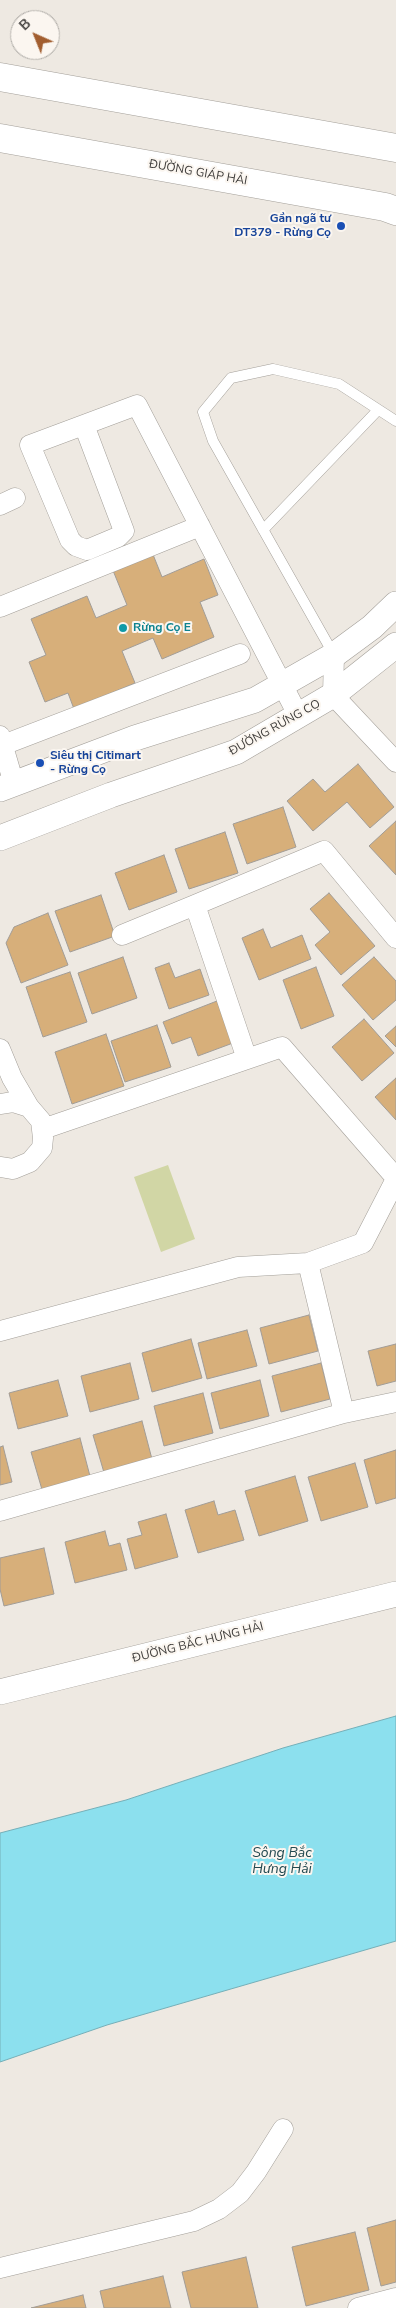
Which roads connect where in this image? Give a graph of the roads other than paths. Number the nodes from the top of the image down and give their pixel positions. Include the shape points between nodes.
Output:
1 (0, 78) edge
2 (0, 138) edge
3 (396, 148) edge
4 (396, 211) edge
5 (378, 410) junction
6 (396, 421) edge
7 (84, 425) junction
8 (200, 526) junction
9 (263, 530) junction
10 (396, 604) edge
11 (0, 607) edge
12 (396, 645) edge
13 (240, 654) dead end
14 (334, 655) junction
15 (281, 684) junction
16 (333, 695) junction
17 (298, 715) junction
18 (2, 740) edge
19 (396, 762) edge
20 (7, 787) edge
21 (0, 838) edge
22 (195, 905) junction
23 (122, 935) dead end
24 (396, 938) edge
25 (0, 1049) edge
26 (247, 1059) junction
27 (0, 1104) edge
28 (29, 1108) junction
29 (43, 1129) junction
30 (0, 1167) edge
31 (396, 1179) edge
32 (308, 1262) junction
33 (0, 1331) edge
34 (396, 1402) edge
35 (344, 1413) junction
36 (0, 1511) edge
37 (396, 1594) edge
38 (0, 1692) edge
39 (283, 2129) dead end
40 (0, 2268) edge
41 (396, 2298) edge
42 (358, 2308) edge

1 - 3 highway
2 - 4 highway, ĐƯỜNG GIÁP HẢI
5 - 6 lane
5 - 9 lane
5 - 9 lane via 339,384 273,369 231,378 203,412 213,441
7 - 7 street via 124,531 118,537 87,550 70,540 30,445
7 - 8 street via 137,405
8 - 11 street
8 - 15 street
9 - 14 lane
10 - 14 street via 372,627
12 - 16 street, ĐƯỜNG RỪNG CỌ
13 - 18 street
14 - 15 street
14 - 16 street
15 - 17 street
15 - 20 street via 254,700 135,738
16 - 17 street, ĐƯỜNG RỪNG CỌ
16 - 19 street
17 - 21 street, ĐƯỜNG RỪNG CỌ via 236,752
18 - 20 street
22 - 23 street
22 - 24 street via 324,851
22 - 26 street
25 - 28 street
26 - 29 street
26 - 31 street via 282,1047
27 - 28 street via 13,1102
28 - 29 street via 41,1121
29 - 30 street via 42,1148 30,1162 12,1169
31 - 32 street via 363,1243
32 - 33 street via 238,1267
32 - 35 street
34 - 35 street
35 - 36 street
37 - 38 street, ĐƯỜNG BẮC HƯNG HẢI
39 - 40 street via 240,2193 219,2210 194,2222
41 - 42 street

